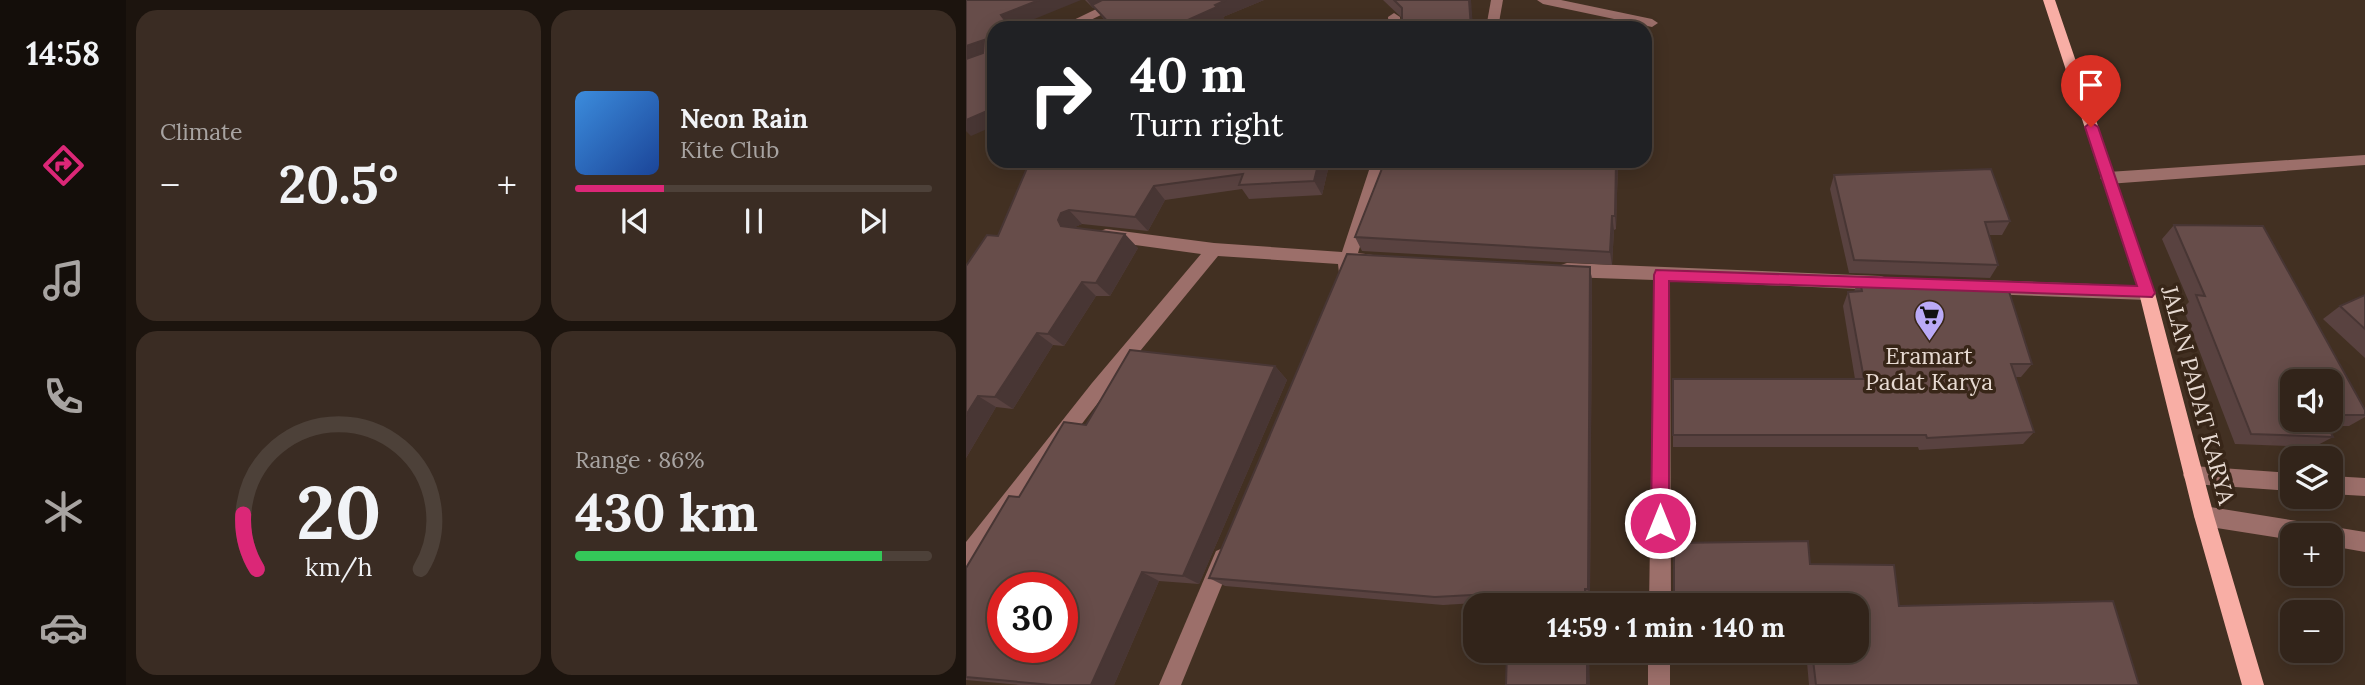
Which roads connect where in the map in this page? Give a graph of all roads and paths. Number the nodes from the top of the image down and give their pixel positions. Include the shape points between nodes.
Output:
1 (1126, 0) edge
2 (1497, 0) edge
3 (1543, 0) edge
4 (2049, 0) edge
5 (1079, 21) edge
6 (1493, 21) edge
7 (1643, 21) edge
8 (2365, 160) edge
9 (1377, 168) edge
10 (2108, 178) junction
11 (1096, 234) edge
12 (1214, 249) junction
13 (1349, 259) junction
14 (1390, 261) edge
15 (1553, 269) edge
16 (1662, 275) junction
17 (1339, 284) edge
18 (1898, 284) edge
19 (1967, 286) edge
20 (2147, 293) junction
21 (2193, 475) junction
22 (2280, 481) edge
23 (2343, 486) edge
24 (2365, 487) edge
25 (2204, 516) junction
26 (1233, 535) edge
27 (2365, 542) edge
28 (966, 559) edge
29 (1660, 593) edge
30 (1659, 663) edge
31 (1170, 685) edge
32 (1659, 685) edge
33 (2253, 685) edge

1 - 5 street
2 - 6 street
3 - 7 street
4 - 10 main road, JALAN PADAT KARYA
8 - 10 street
9 - 13 street
10 - 20 main road, JALAN PADAT KARYA
11 - 12 street
12 - 13 street
12 - 28 street via 1098,388
13 - 14 street
13 - 17 street
15 - 16 street
16 - 18 street
16 - 29 street
19 - 20 street
20 - 21 main road, JALAN PADAT KARYA
21 - 22 street
21 - 25 main road, JALAN PADAT KARYA
23 - 24 street
25 - 27 street
25 - 33 main road, JALAN PADAT KARYA
26 - 31 street
30 - 32 street

